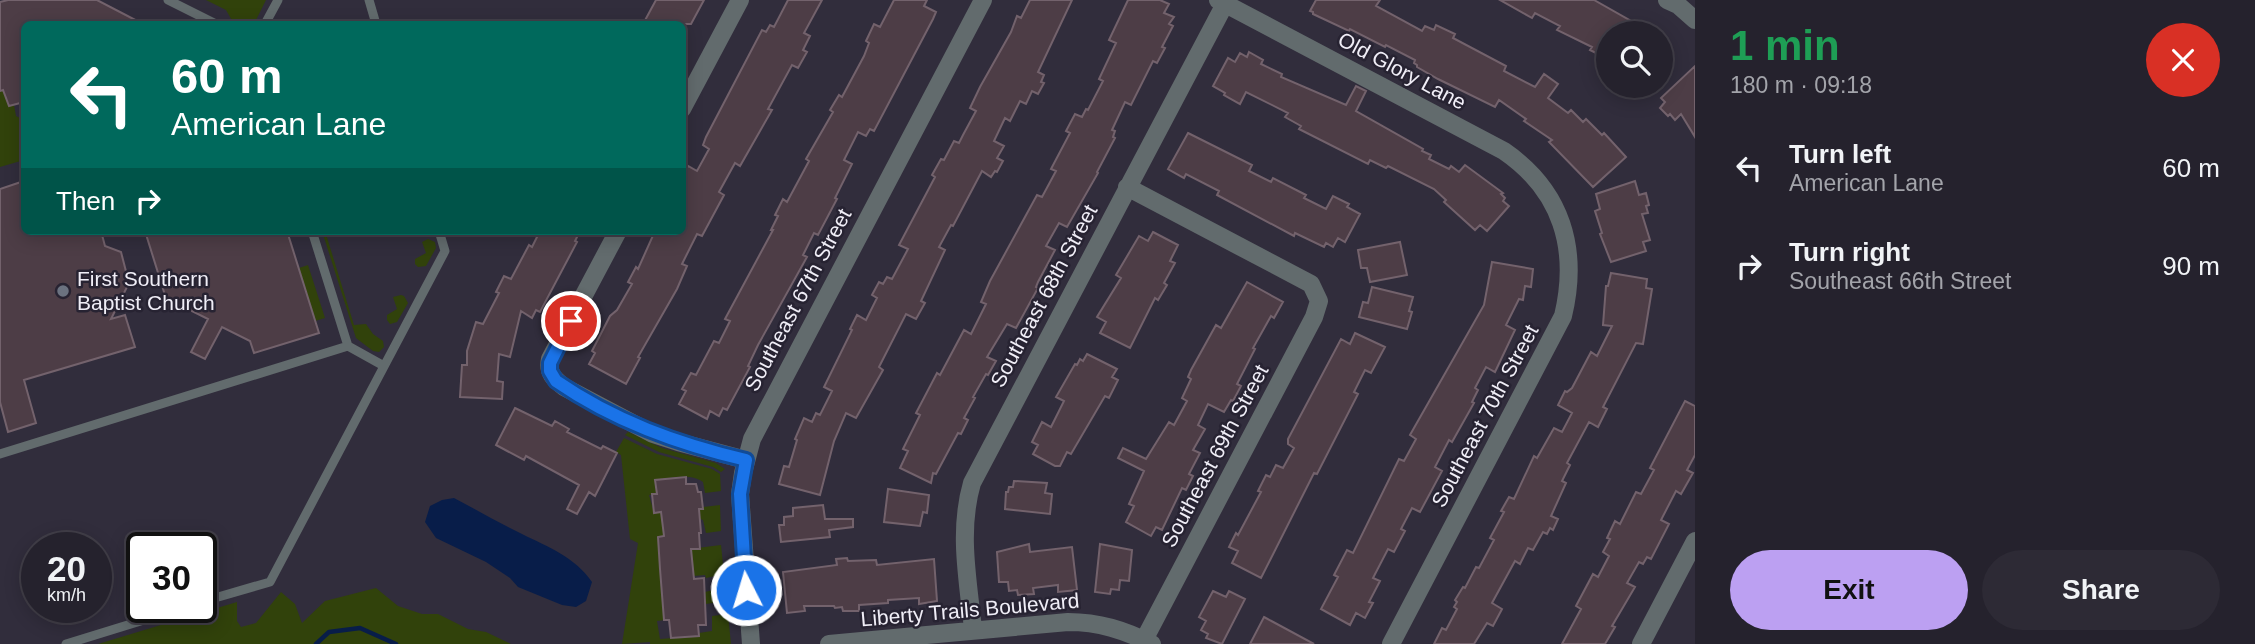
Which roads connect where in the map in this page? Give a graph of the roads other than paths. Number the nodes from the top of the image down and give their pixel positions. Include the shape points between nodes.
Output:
1 (168, 0) edge
2 (278, 0) edge
3 (369, 0) edge
4 (740, 0) edge
5 (983, 0) edge
6 (1667, 0) edge
7 (1223, 1) edge
8 (1695, 20) edge
9 (210, 21) edge
10 (267, 21) edge
11 (375, 21) edge
12 (686, 101) edge
13 (1127, 187) junction
14 (1551, 199) joint
15 (313, 235) edge
16 (440, 235) edge
17 (616, 235) edge
18 (348, 346) junction
19 (384, 366) junction
20 (0, 454) edge
21 (746, 460) junction
22 (1695, 541) edge
23 (217, 598) edge
24 (134, 623) edge
25 (973, 629) junction
26 (1148, 642) edge
27 (66, 644) edge
28 (751, 644) edge
29 (830, 644) edge
30 (1391, 644) edge
31 (1641, 644) edge

1 - 9 lane
2 - 10 lane
3 - 11 lane
4 - 12 street
5 - 21 street, Southeast 67th Street via 766,409
6 - 8 street
7 - 13 street, Southeast 68th Street
7 - 14 street, Old Glory Lane via 1504,151 1530,172
13 - 25 street, Southeast 68th Street via 972,483 964,533
13 - 26 street, Southeast 69th Street via 1311,284 1320,301
14 - 30 street, Southeast 70th Street via 1570,262 1563,316
15 - 18 lane
16 - 19 lane via 445,251
17 - 21 street via 553,353 552,376 564,387 653,433
18 - 19 lane
18 - 20 lane
19 - 23 lane via 270,582
21 - 28 street, Southeast 67th Street via 740,494
22 - 31 street
24 - 27 lane
25 - 26 street, Liberty Trails Boulevard via 1085,622 1118,628
25 - 29 street, Liberty Trails Boulevard

